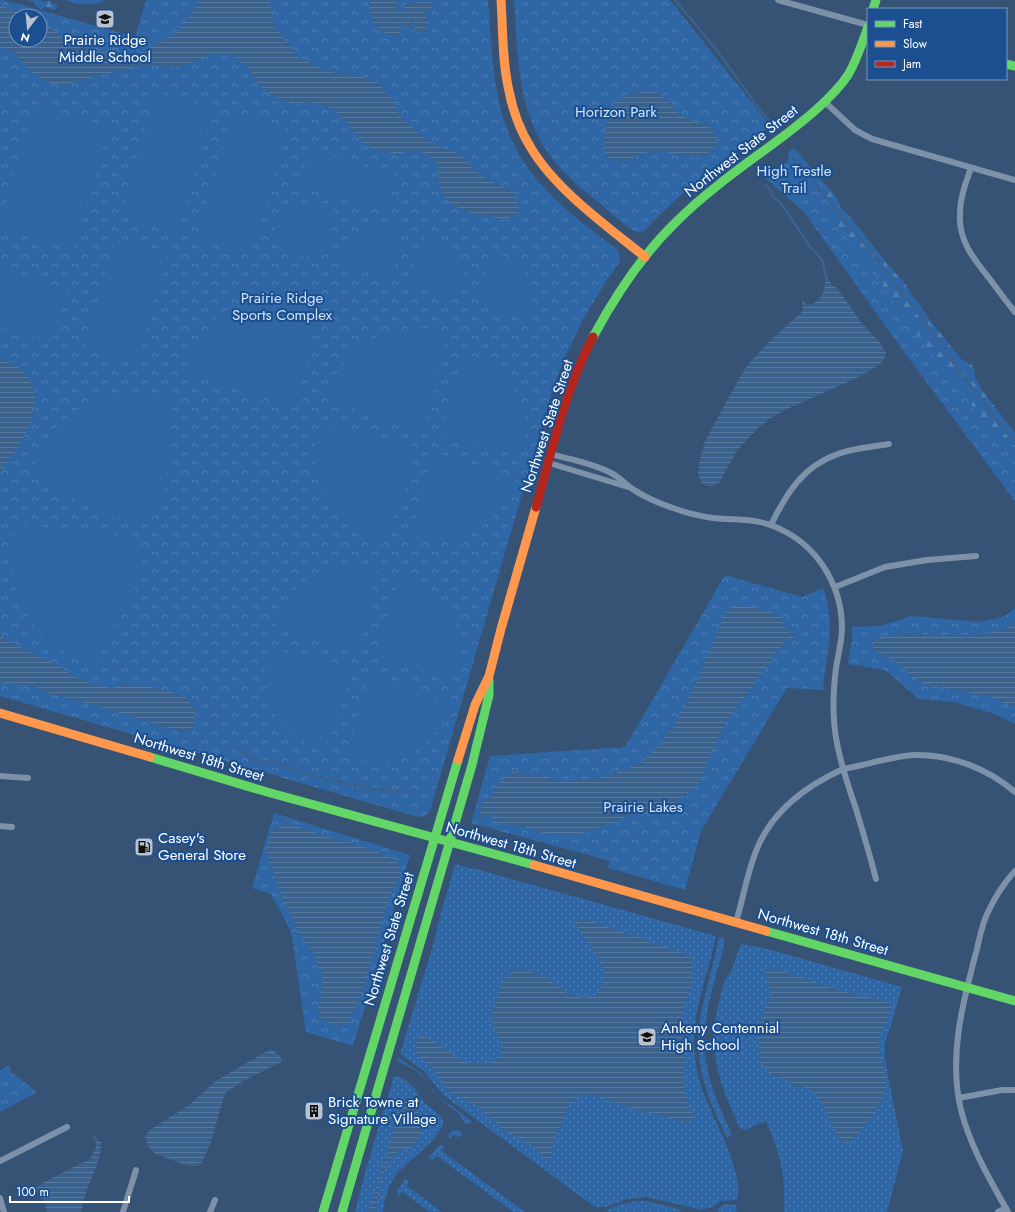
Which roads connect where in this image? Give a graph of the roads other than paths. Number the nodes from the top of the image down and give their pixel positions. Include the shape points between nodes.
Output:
1 (501, 0) edge
2 (778, 0) edge
3 (867, 26) edge
4 (867, 29) edge
5 (825, 102) junction
6 (971, 168) junction
7 (1015, 180) edge
8 (645, 256) junction
9 (1015, 312) edge
10 (889, 444) dead end
11 (552, 454) junction
12 (549, 463) junction
13 (629, 487) junction
14 (771, 525) junction
15 (976, 556) dead end
16 (835, 587) junction
17 (489, 676) junction
18 (0, 713) edge
19 (843, 770) junction
20 (0, 776) edge
21 (28, 778) dead end
22 (1015, 792) edge
23 (0, 826) edge
24 (12, 827) dead end
25 (435, 838) junction
26 (450, 842) junction
27 (1015, 871) edge
28 (876, 879) dead end
29 (736, 922) junction
30 (967, 987) junction
31 (1015, 1001) edge
32 (1015, 1090) edge
33 (959, 1098) junction
34 (67, 1127) dead end
35 (0, 1161) edge
36 (136, 1170) dead end
37 (0, 1198) edge
38 (214, 1200) dead end
39 (1007, 1210) edge
40 (4, 1212) edge
41 (122, 1212) edge
42 (210, 1212) edge
43 (324, 1212) edge
44 (342, 1212) edge
45 (998, 1212) edge

1 - 8 main road via 508,89 526,141 536,158 560,186
2 - 3 street
4 - 5 main road, Northwest State Street via 848,75
5 - 6 street via 855,130 872,139
5 - 8 main road, Northwest State Street via 718,185 666,232
6 - 7 street
6 - 9 street via 960,207 962,236 974,258
8 - 11 main road, Northwest State Street via 621,289 590,343 571,388
10 - 14 street via 836,454 810,470 786,494
11 - 12 main road, Northwest State Street
11 - 13 street via 610,472
12 - 13 street
12 - 17 main road, Northwest State Street
13 - 14 street via 661,504 689,513
14 - 16 street via 791,535 809,549
15 - 16 street via 885,567
16 - 19 street via 842,630 834,681 834,715 836,742
17 - 25 main road, Northwest State Street via 475,705
17 - 26 main road, Northwest State Street via 489,695
18 - 25 main road, Northwest 18th Street via 267,792
19 - 22 street via 913,755 936,757 978,768 999,779
19 - 28 street
19 - 29 street via 804,791 774,821 756,850
20 - 21 street
23 - 24 street
25 - 26 main road, Northwest 18th Street
25 - 43 main road, Northwest State Street
26 - 29 main road, Northwest 18th Street
26 - 44 main road, Northwest State Street
27 - 30 street via 997,895 985,918
29 - 30 main road, Northwest 18th Street
30 - 31 main road, Northwest 18th Street
30 - 33 street via 962,1008 956,1068
32 - 33 street
33 - 39 street via 963,1118 978,1155
34 - 35 street
36 - 41 street
37 - 40 street
38 - 42 street
39 - 45 street

